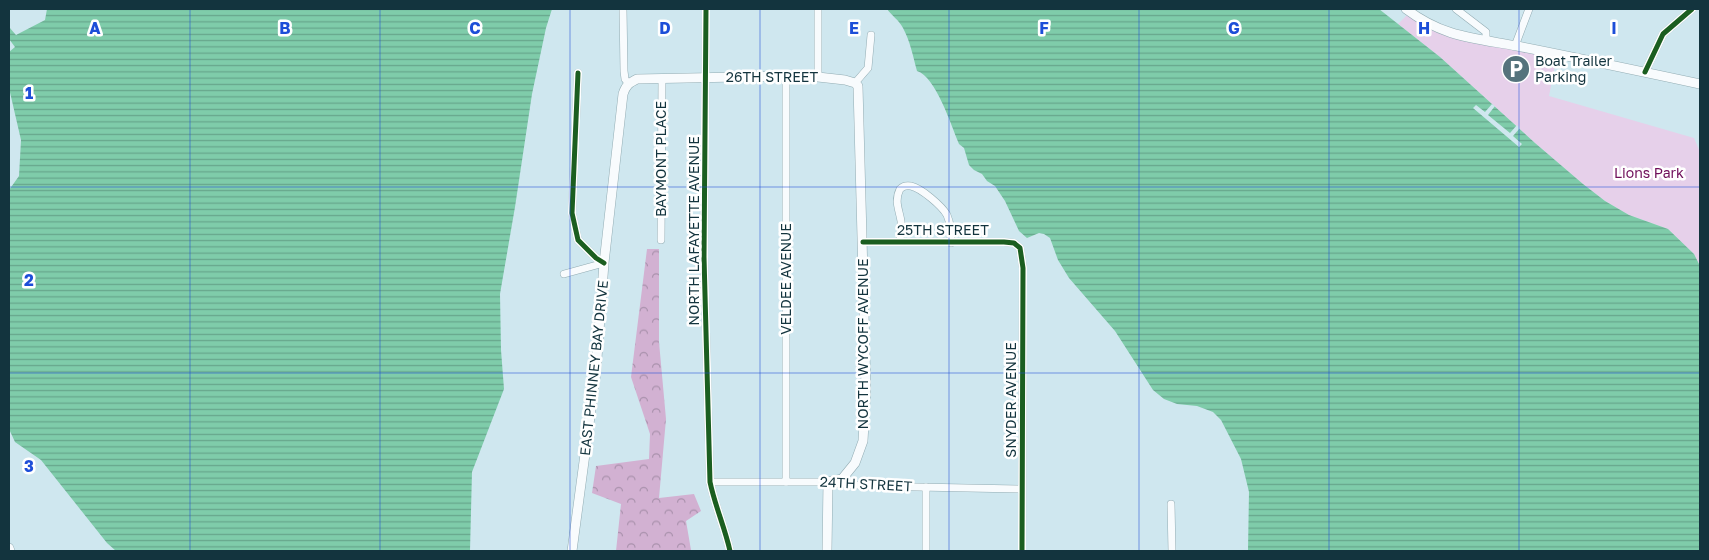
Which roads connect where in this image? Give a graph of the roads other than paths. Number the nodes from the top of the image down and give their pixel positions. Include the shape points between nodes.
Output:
1 (622, 9) edge
2 (706, 9) edge
3 (818, 9) edge
4 (1456, 9) edge
5 (1529, 9) edge
6 (1409, 10) edge
7 (1687, 10) edge
8 (871, 35) dead end
9 (1486, 42) junction
10 (1516, 46) junction
11 (1645, 72) junction
12 (578, 73) dead end
13 (786, 76) junction
14 (705, 77) junction
15 (818, 77) junction
16 (662, 78) junction
17 (628, 83) junction
18 (855, 83) junction
19 (1700, 84) edge
20 (661, 240) dead end
21 (863, 242) junction
22 (900, 242) junction
23 (951, 242) junction
24 (1020, 248) joint
25 (604, 263) junction
26 (564, 274) dead end
27 (710, 482) junction
28 (786, 482) junction
29 (828, 482) junction
30 (926, 487) junction
31 (1022, 489) junction
32 (1171, 504) dead end
33 (572, 551) edge
34 (730, 551) edge
35 (827, 551) edge
36 (926, 551) edge
37 (1022, 551) edge
38 (1172, 551) edge

1 - 17 street, EAST PHINNEY BAY DRIVE via 624,71
2 - 14 street, NORTH LAFAYETTE AVENUE
3 - 15 street
4 - 9 street via 1486,32
5 - 10 street
6 - 9 street via 1444,31
7 - 11 street via 1663,34
8 - 18 street via 868,68
9 - 10 street
10 - 11 street
11 - 19 street
12 - 25 street via 572,213 578,240
13 - 14 street, 26TH STREET
13 - 15 street, 26TH STREET
13 - 28 street, VELDEE AVENUE
14 - 16 street, 26TH STREET
14 - 27 street, NORTH LAFAYETTE AVENUE via 704,257
15 - 18 street, 26TH STREET
16 - 17 street, 26TH STREET via 638,78
16 - 20 street, BAYMONT PLACE
17 - 25 street, EAST PHINNEY BAY DRIVE via 623,94
18 - 21 street, NORTH WYCOFF AVENUE via 858,86
21 - 22 street, 25TH STREET
21 - 29 street, NORTH WYCOFF AVENUE via 866,389 863,441 855,463 842,478
22 - 23 street, 25TH STREET
22 - 23 street via 901,220 896,206 904,185 918,189 943,208 950,223
23 - 24 street, 25TH STREET via 1010,242
24 - 31 street, SNYDER AVENUE via 1023,268
25 - 26 street
25 - 33 street, EAST PHINNEY BAY DRIVE via 596,372
27 - 28 street, 24TH STREET
27 - 34 street, NORTH LAFAYETTE AVENUE
28 - 29 street, 24TH STREET
29 - 30 street, 24TH STREET
29 - 35 street
30 - 31 street, 24TH STREET
30 - 36 street
31 - 37 street, SNYDER AVENUE
32 - 38 street

